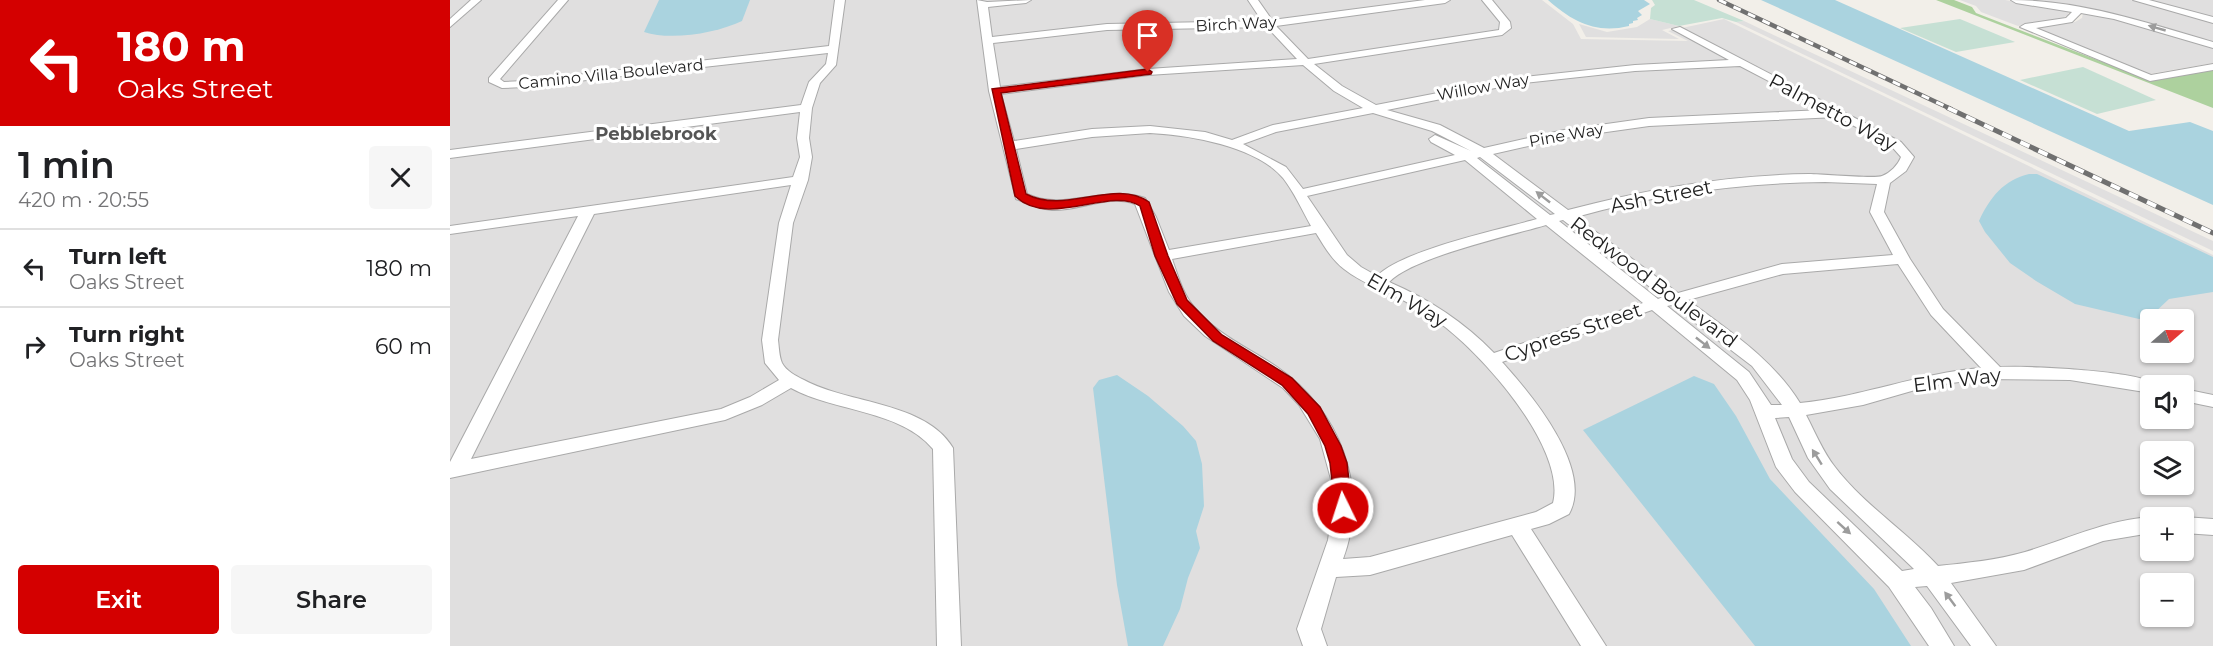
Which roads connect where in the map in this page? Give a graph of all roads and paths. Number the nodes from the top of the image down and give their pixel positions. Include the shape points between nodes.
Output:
1 (476, 0) edge
2 (563, 0) edge
3 (840, 0) edge
4 (1026, 0) edge
5 (1241, 0) edge
6 (1253, 0) edge
7 (1445, 0) edge
8 (1487, 0) edge
9 (2016, 0) edge
10 (2138, 0) edge
11 (983, 2) edge
12 (2077, 10) junction
13 (2213, 20) edge
14 (450, 24) edge
15 (1262, 24) junction
16 (1677, 29) dead end
17 (990, 40) junction
18 (2213, 45) edge
19 (834, 49) junction
20 (1301, 62) junction
21 (1740, 63) junction
22 (2213, 67) edge
23 (995, 91) junction
24 (806, 108) junction
25 (1373, 109) junction
26 (1356, 112) junction
27 (1839, 113) junction
28 (1232, 144) junction
29 (1008, 146) junction
30 (1483, 153) junction
31 (450, 154) edge
32 (1467, 156) junction
33 (801, 180) junction
34 (1884, 181) junction
35 (1299, 194) junction
36 (589, 209) junction
37 (1567, 216) junction
38 (1548, 221) junction
39 (1322, 228) junction
40 (450, 230) edge
41 (1162, 256) junction
42 (1902, 259) junction
43 (1380, 282) junction
44 (1674, 298) junction
45 (1654, 305) junction
46 (1491, 360) junction
47 (1996, 373) junction
48 (790, 381) junction
49 (2140, 385) edge
50 (2194, 397) edge
51 (2213, 401) edge
52 (1795, 410) junction
53 (1764, 412) junction
54 (453, 471) edge
55 (1517, 525) junction
56 (2140, 526) edge
57 (2194, 526) edge
58 (2213, 527) edge
59 (1328, 568) junction
60 (1931, 575) junction
61 (1897, 581) junction
62 (949, 646) edge
63 (1315, 646) edge
64 (1594, 646) edge
65 (1942, 646) edge
66 (1984, 646) edge

1 - 14 street
2 - 19 street, Camino Villa Boulevard via 493,80 502,85 524,84
3 - 19 street
4 - 11 street
5 - 15 street, Redwood Boulevard
6 - 15 street, Redwood Boulevard
7 - 15 street, Birch Way
8 - 20 street via 1506,26 1502,32
9 - 12 street
10 - 13 street
11 - 17 street
18 -> 12 street via 2117,17
12 - 22 street via 2069,20 2025,27 2150,78
15 - 17 street, Birch Way via 1107,27
15 - 20 street, Redwood Boulevard via 1270,43
16 - 21 street, Palmetto Way
17 - 23 street
19 - 24 street via 831,65 815,82
20 - 23 street via 1148,72
20 - 25 street, Redwood Boulevard
20 - 26 street, Redwood Boulevard via 1335,99
21 - 25 street, Willow Way via 1548,76
21 - 27 street, Palmetto Way
23 - 29 street
24 - 31 street
24 - 33 street via 806,157
25 - 26 street, Willow Way
25 - 30 street, Redwood Boulevard via 1438,129
26 - 28 street, Willow Way via 1273,129
26 - 32 street, Redwood Boulevard via 1434,138
27 - 30 street, Pine Way via 1649,122 1564,134
27 - 34 street, Palmetto Way via 1906,153 1904,166
28 - 29 street, Elm Way via 1186,133 1137,130
28 - 35 street, Elm Way via 1287,176
29 - 41 street via 1021,196 1034,203 1057,206 1115,198 1138,200 1147,210
30 - 32 street, Pine Way
37 -> 30 street, Redwood Boulevard
32 - 35 street, Pine Way
32 - 38 street, Redwood Boulevard
33 - 36 street
33 - 48 street via 786,224 770,340 777,369
34 - 37 street, Ash Street via 1795,180 1715,185 1644,196
34 - 42 street, Palmetto Way via 1877,212
35 - 39 street, Elm Way
36 - 40 street
36 - 54 street
37 - 38 street, Ash Street
37 - 44 street, Redwood Boulevard
38 - 43 street, Ash Street via 1410,261
38 - 45 street, Redwood Boulevard
39 - 41 street
39 - 43 street, Elm Way via 1347,264
41 - 59 street via 1182,301 1204,326 1287,382 1323,426 1338,463 1343,508 1338,542
42 - 44 street, Cypress Street via 1782,269
42 - 47 street, Palmetto Way via 1937,312
43 - 46 street, Elm Way via 1438,315
44 - 45 street, Cypress Street
44 - 52 street, Redwood Boulevard via 1758,362
45 - 46 street, Cypress Street
45 -> 53 street, Redwood Boulevard via 1729,363 1752,389
46 - 55 street, Elm Way via 1543,428 1567,485 1562,508
47 - 49 street, Elm Way via 2066,375
47 - 52 street, Elm Way via 1929,380 1864,399
48 - 54 street via 725,414
48 - 62 street via 922,426 943,448
50 - 51 street
52 - 53 street, Elm Way
60 -> 52 street, Redwood Boulevard via 1909,549 1842,490 1807,440
53 -> 61 street, Redwood Boulevard via 1783,462 1802,487
55 - 59 street via 1370,566
55 - 64 street
56 - 60 street via 2106,530 2023,561
57 - 58 street
59 - 63 street via 1309,629
60 - 61 street
66 -> 60 street, Redwood Boulevard
61 - 65 street, Redwood Boulevard

